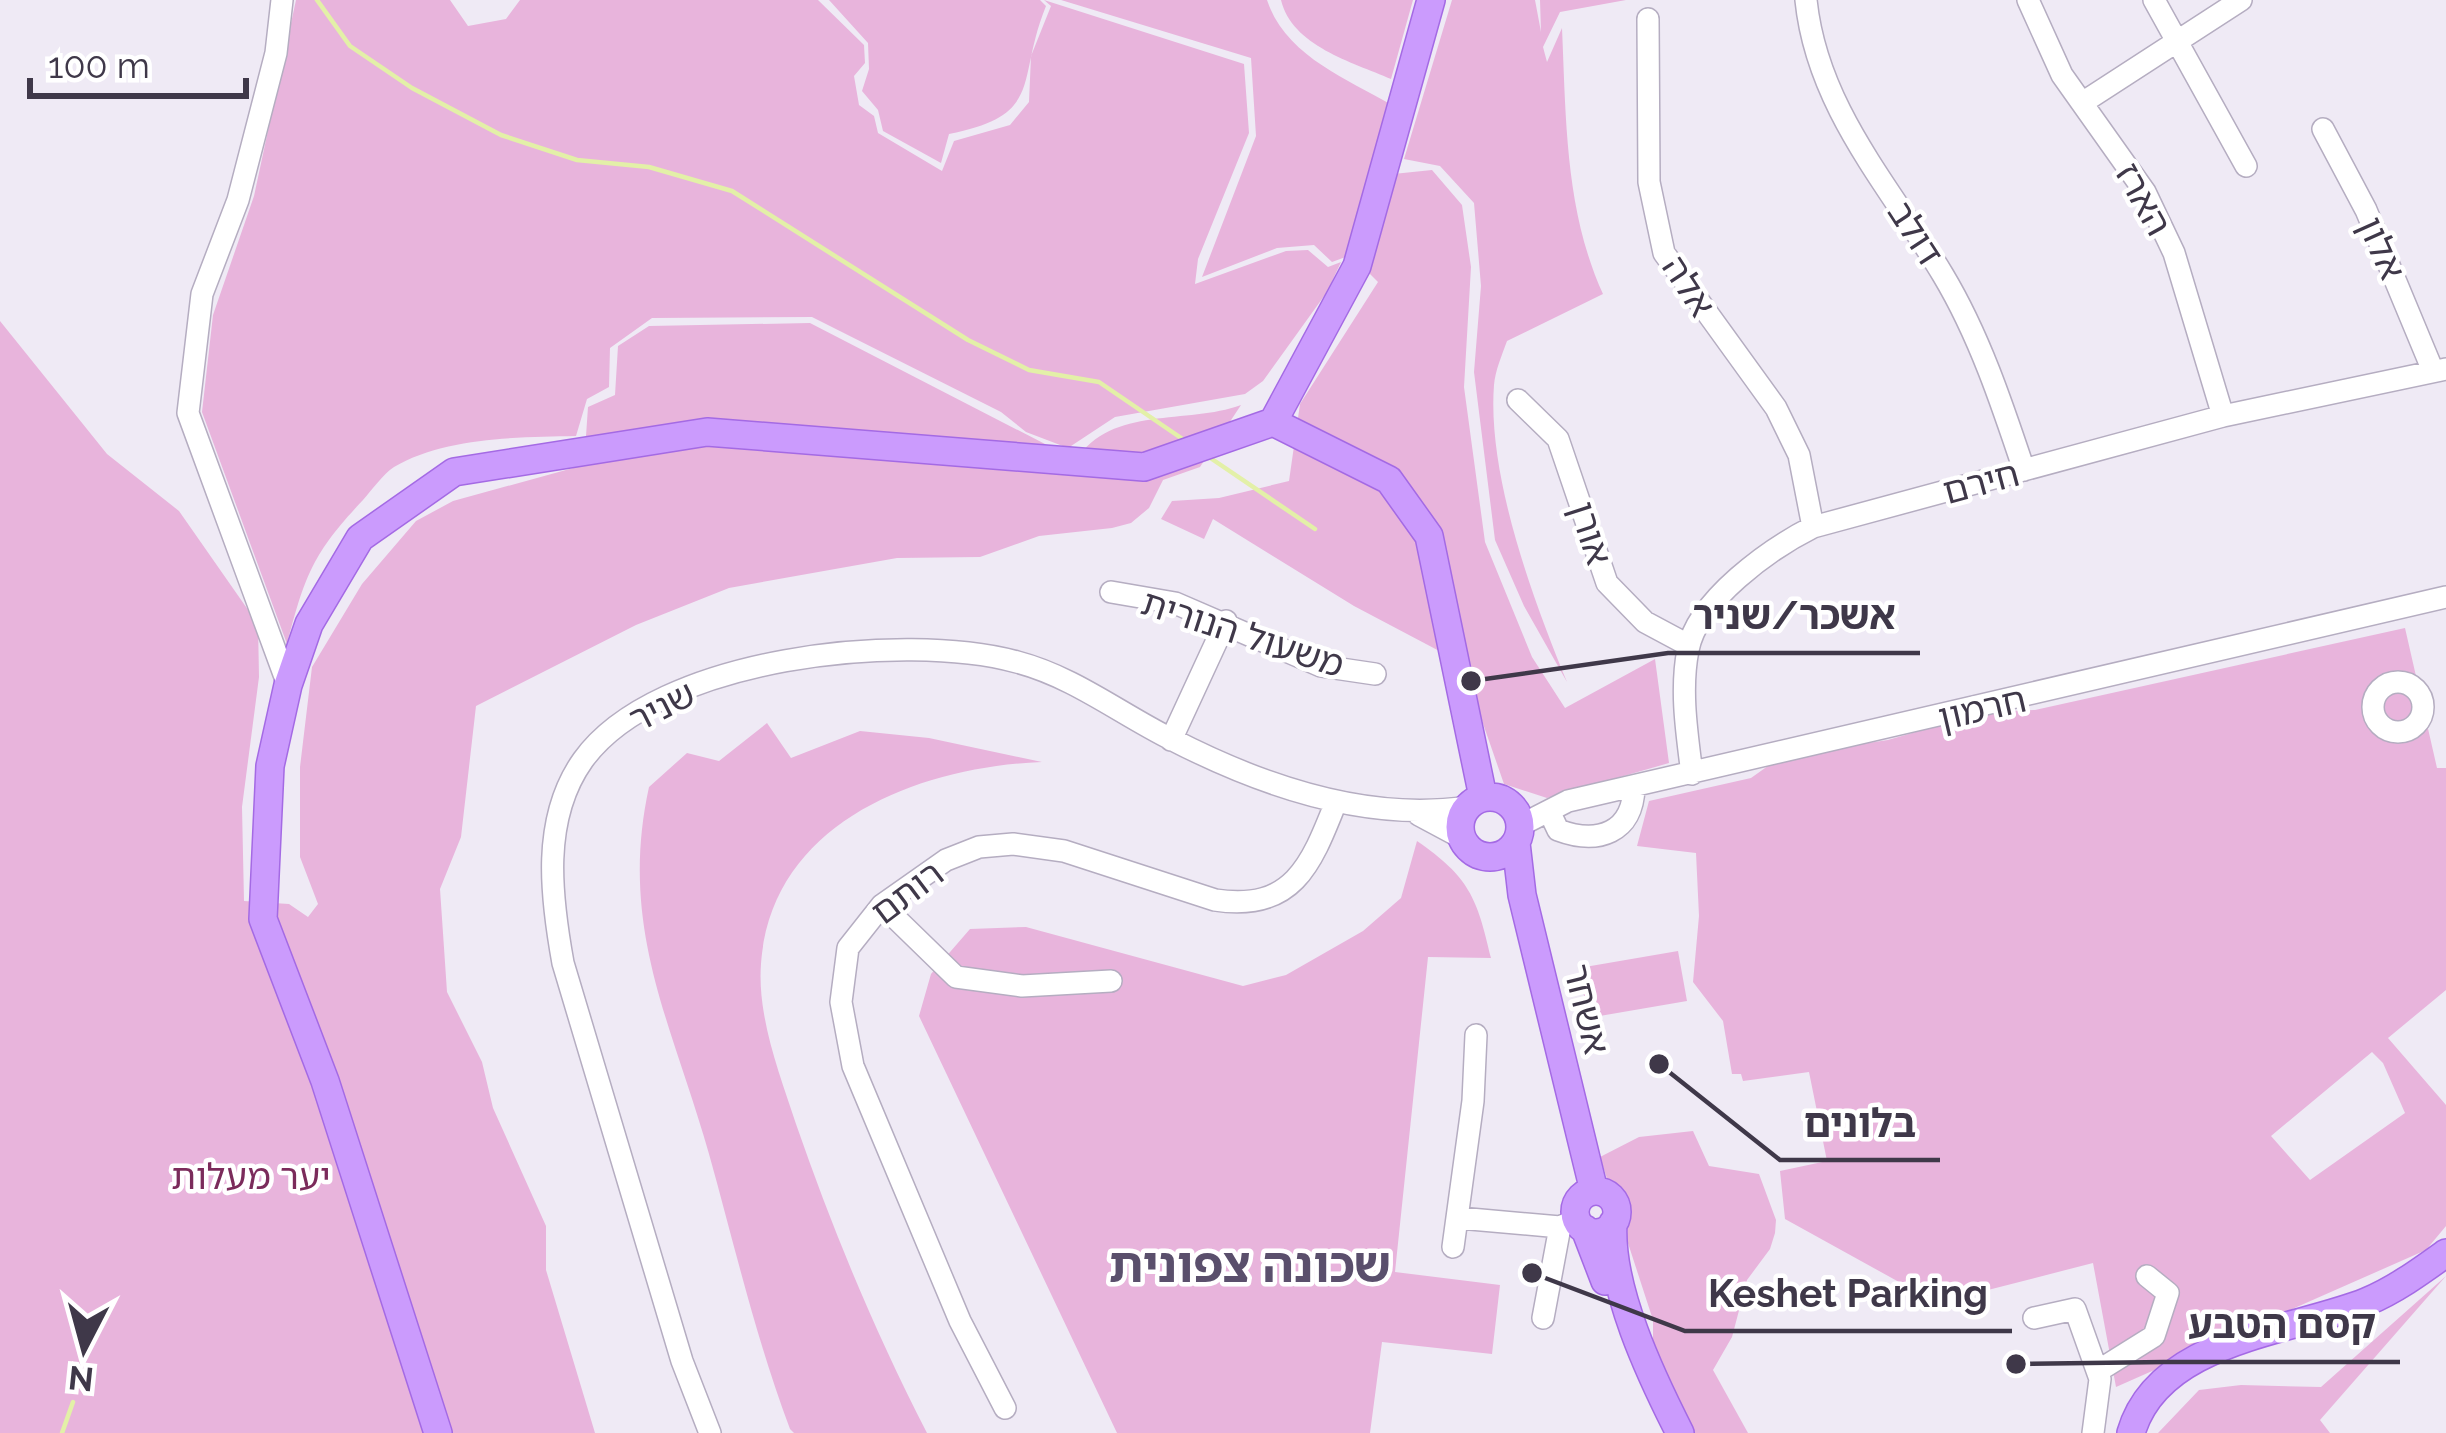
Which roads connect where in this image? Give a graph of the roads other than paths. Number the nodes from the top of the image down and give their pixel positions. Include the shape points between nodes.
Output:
1 (282, 0) edge
2 (1431, 0) edge
3 (1805, 0) edge
4 (2028, 0) edge
5 (2154, 0) edge
6 (2241, 0) edge
7 (1648, 19) dead end
8 (2177, 41) junction
9 (2082, 103) junction
10 (2323, 129) dead end
11 (2246, 166) dead end
12 (2439, 370) edge
13 (1517, 400) dead end
14 (2224, 416) junction
15 (1273, 422) junction
16 (2024, 470) junction
17 (1814, 527) junction
18 (1111, 592) dead end
19 (2446, 597) edge
20 (1226, 621) junction
21 (1688, 645) junction
22 (1375, 674) dead end
23 (289, 685) junction
24 (2446, 693) edge
25 (2422, 700) dead end
26 (1172, 740) junction
27 (1692, 774) junction
28 (1634, 787) junction
29 (1336, 802) junction
30 (1475, 802) junction
31 (1549, 811) junction
32 (1419, 814) junction
33 (1462, 838) junction
34 (1510, 842) junction
35 (882, 905) junction
36 (1111, 981) dead end
37 (1476, 1035) dead end
38 (1579, 1213) junction
39 (1459, 1217) junction
40 (1453, 1247) dead end
41 (2443, 1260) edge
42 (2146, 1276) dead end
43 (1543, 1318) dead end
44 (2034, 1318) dead end
45 (2098, 1371) junction
46 (1005, 1408) dead end
47 (438, 1433) edge
48 (710, 1433) edge
49 (1664, 1433) edge
50 (1680, 1433) edge
51 (2093, 1433) edge
52 (2131, 1433) edge

1 - 23 street via 238,200 202,294 188,412
2 - 15 main road via 1357,266
3 - 16 street, דולב via 1829,92 1945,278
4 - 9 street, הארז
5 - 8 street
6 - 8 street
7 - 17 street, אלה via 1649,182 1664,253 1776,408 1799,455
8 - 9 street
8 - 11 street
9 - 14 street, הארז via 2144,192 2174,253
10 - 12 street, אלון
12 - 14 street, חירם
13 - 21 street, אורן via 1558,439 1607,583 1645,622
14 - 16 street, חירם
15 - 23 main road via 1144,467 707,432 454,472 360,538 308,624
15 - 30 main road via 1389,480 1429,536
16 - 17 street, חירם
17 - 21 street, חירם via 1765,551 1736,577
18 - 20 street, משעול הנורית
19 - 27 street, חרמון
20 - 22 street, משעול הנורית via 1322,666
20 - 26 street
21 - 27 street
23 - 47 main road via 270,766 263,919 325,1081
24 - 25 street
26 - 29 street, שניר
26 - 48 street, שניר via 1059,676 1016,661 873,649 811,656 684,690 626,720 584,759 554,840 556,926
27 - 28 street, חרמון
28 - 31 street, חרמון
28 - 31 street via 1629,818 1614,833 1574,836 1558,830
29 - 32 street, שניר
29 - 35 street, רותם via 1314,858 1266,899 1215,900 1064,851 1012,844 946,860
30 - 32 street, שניר
30 - 33 main road via 1461,818
30 - 34 main road via 1508,802
31 - 34 street, חרמון
32 - 33 street, שניר
33 - 34 main road via 1474,853
34 - 38 main road, אשחר via 1517,932
35 - 36 street via 956,977 1022,986
35 - 46 street, רותם via 848,948 844,1033 960,1321
37 - 39 street
38 - 39 street
38 - 43 street
38 - 49 main road, אשחר
38 - 50 main road via 1612,1198 1615,1256 1641,1350
39 - 40 street
41 - 52 main road via 2385,1294 2181,1368 2148,1400
42 - 45 street via 2168,1293 2158,1328
44 - 45 street via 2075,1309
45 - 51 street

